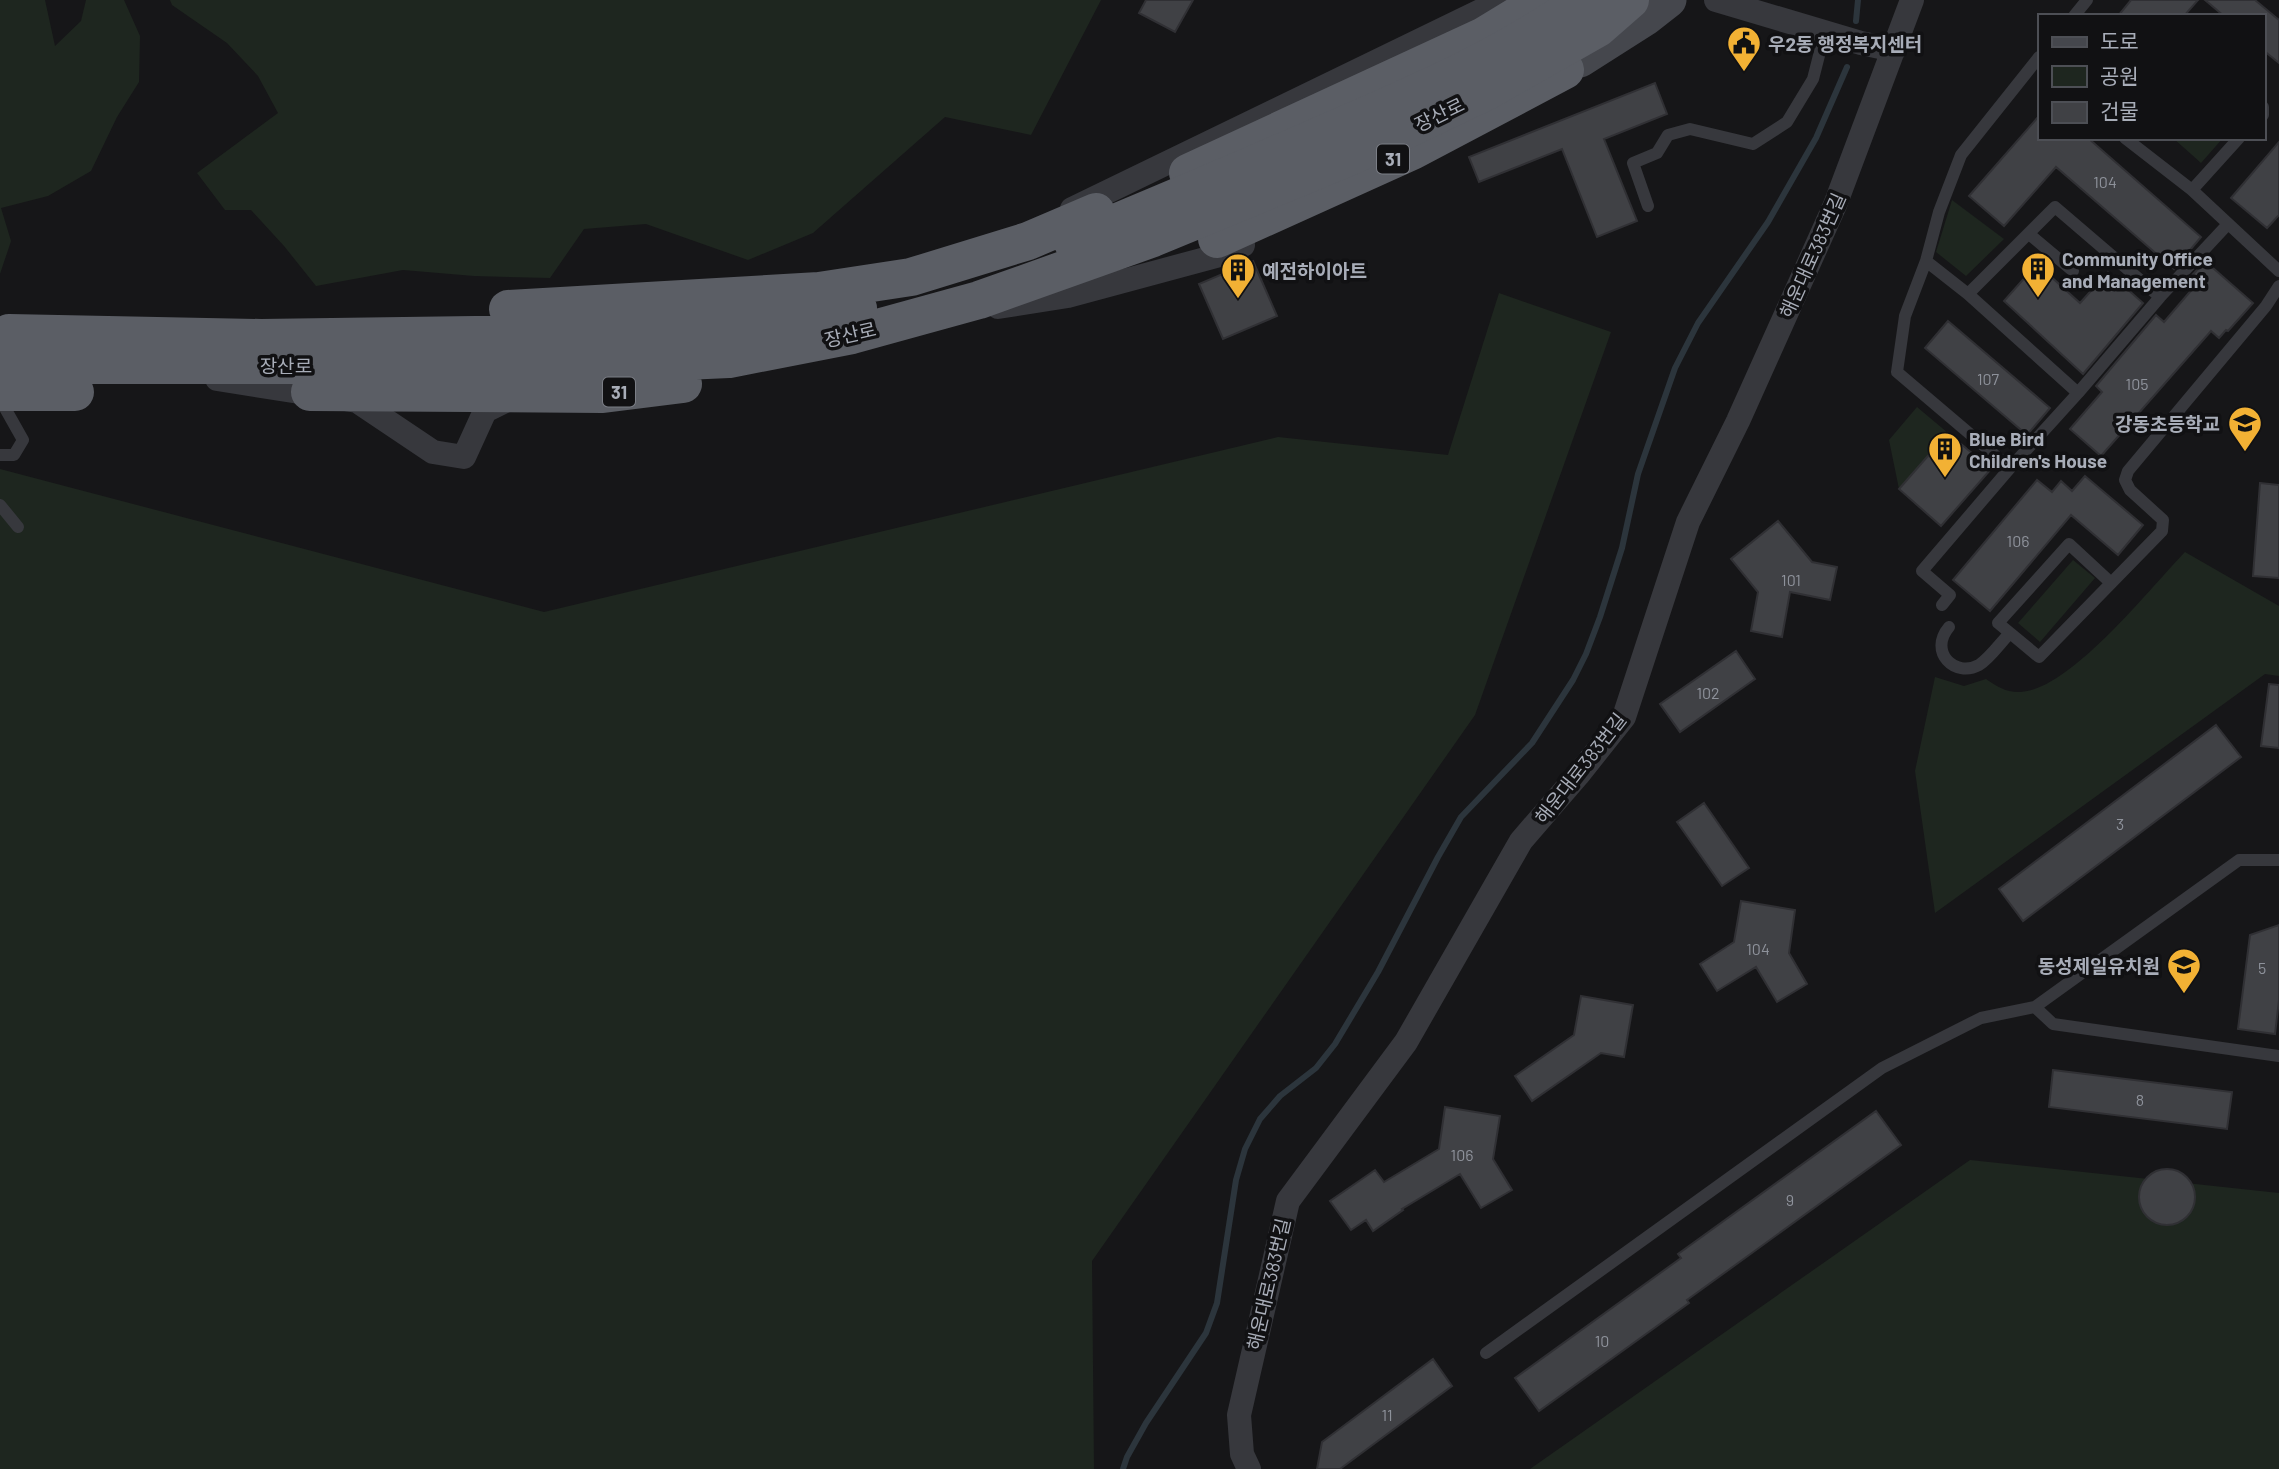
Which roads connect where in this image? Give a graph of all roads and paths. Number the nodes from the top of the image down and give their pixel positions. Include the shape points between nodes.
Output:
1 (1503, 0) edge
2 (1543, 0) edge
3 (1582, 0) edge
4 (1630, 0) edge
5 (1671, 0) edge
6 (1716, 0) edge
7 (1912, 0) edge
8 (2087, 0) edge
9 (1765, 8) edge
10 (2076, 14) edge
11 (1825, 32) junction
12 (1894, 50) junction
13 (1565, 69) joint
14 (2034, 73) edge
15 (2128, 140) edge
16 (2237, 140) edge
17 (2192, 190) junction
18 (1648, 206) dead end
19 (2228, 224) junction
20 (2029, 234) junction
21 (1926, 261) junction
22 (2073, 271) dead end
23 (2279, 271) edge
24 (923, 284) junction
25 (2279, 286) edge
26 (1968, 295) junction
27 (2160, 296) junction
28 (933, 317) junction
29 (193, 324) junction
30 (2, 331) edge
31 (194, 376) junction
32 (0, 381) edge
33 (0, 392) edge
34 (2078, 393) junction
35 (0, 455) edge
36 (2010, 468) junction
37 (0, 505) edge
38 (18, 527) dead end
39 (2110, 582) junction
40 (1942, 605) dead end
41 (1949, 627) dead end
42 (2010, 633) junction
43 (2279, 860) edge
44 (2035, 1007) junction
45 (2279, 1056) edge
46 (1486, 1353) dead end
47 (1249, 1469) edge

1 - 24 street
2 - 30 highway, bridge via 1484,36 1188,173 1028,241 911,277 819,290 546,308 243,315
3 - 30 highway, 장산로, bridge via 1482,61 1226,177 1030,259 846,311 755,324 627,333 274,338
4 - 30 highway, 장산로, bridge via 1598,28 1501,83 1349,157 1153,238 979,300 852,335 729,359 595,365
5 - 13 main road, 31
5 - 28 street via 1631,45 1478,137 1220,255 1068,296
6 - 9 street
7 - 12 street, 해운대로383번길
8 - 10 lane
9 - 11 street
11 - 12 street
11 - 18 lane via 1812,79 1787,122 1753,144 1690,129 1668,135 1657,153 1633,163
12 - 47 street, 해운대로383번길 via 1835,205 1688,522 1624,717 1521,841 1406,1042 1288,1201 1238,1415 1242,1454
13 - 33 highway, 31, bridge via 1412,151 1217,239 967,325 759,375 603,394
14 - 21 lane via 1961,155
15 - 17 lane
16 - 17 lane
17 - 19 lane
19 - 23 lane
19 - 27 lane
20 - 22 lane
20 - 26 lane
20 - 27 lane via 2055,207
21 - 26 lane
21 - 36 lane via 1905,316 1897,372
24 - 28 street
24 - 29 street via 749,309 394,324
25 - 39 lane via 2128,471 2125,480 2130,490 2164,526
26 - 34 lane
27 - 34 lane
28 - 31 street via 760,366 543,382 485,411 464,457 433,452 357,401
29 - 30 street
29 - 31 street
31 - 32 street
32 - 35 lane via 1,401 23,440 14,455
34 - 36 lane
36 - 40 lane via 1922,571 1950,595
37 - 38 lane
39 - 42 lane via 2039,657
39 - 42 lane via 2068,544 1998,622
41 - 42 lane via 1939,646 1942,657 1965,668 1979,665
43 - 44 lane via 2239,860
44 - 45 lane via 2053,1024
44 - 46 lane via 1981,1018 1882,1068

